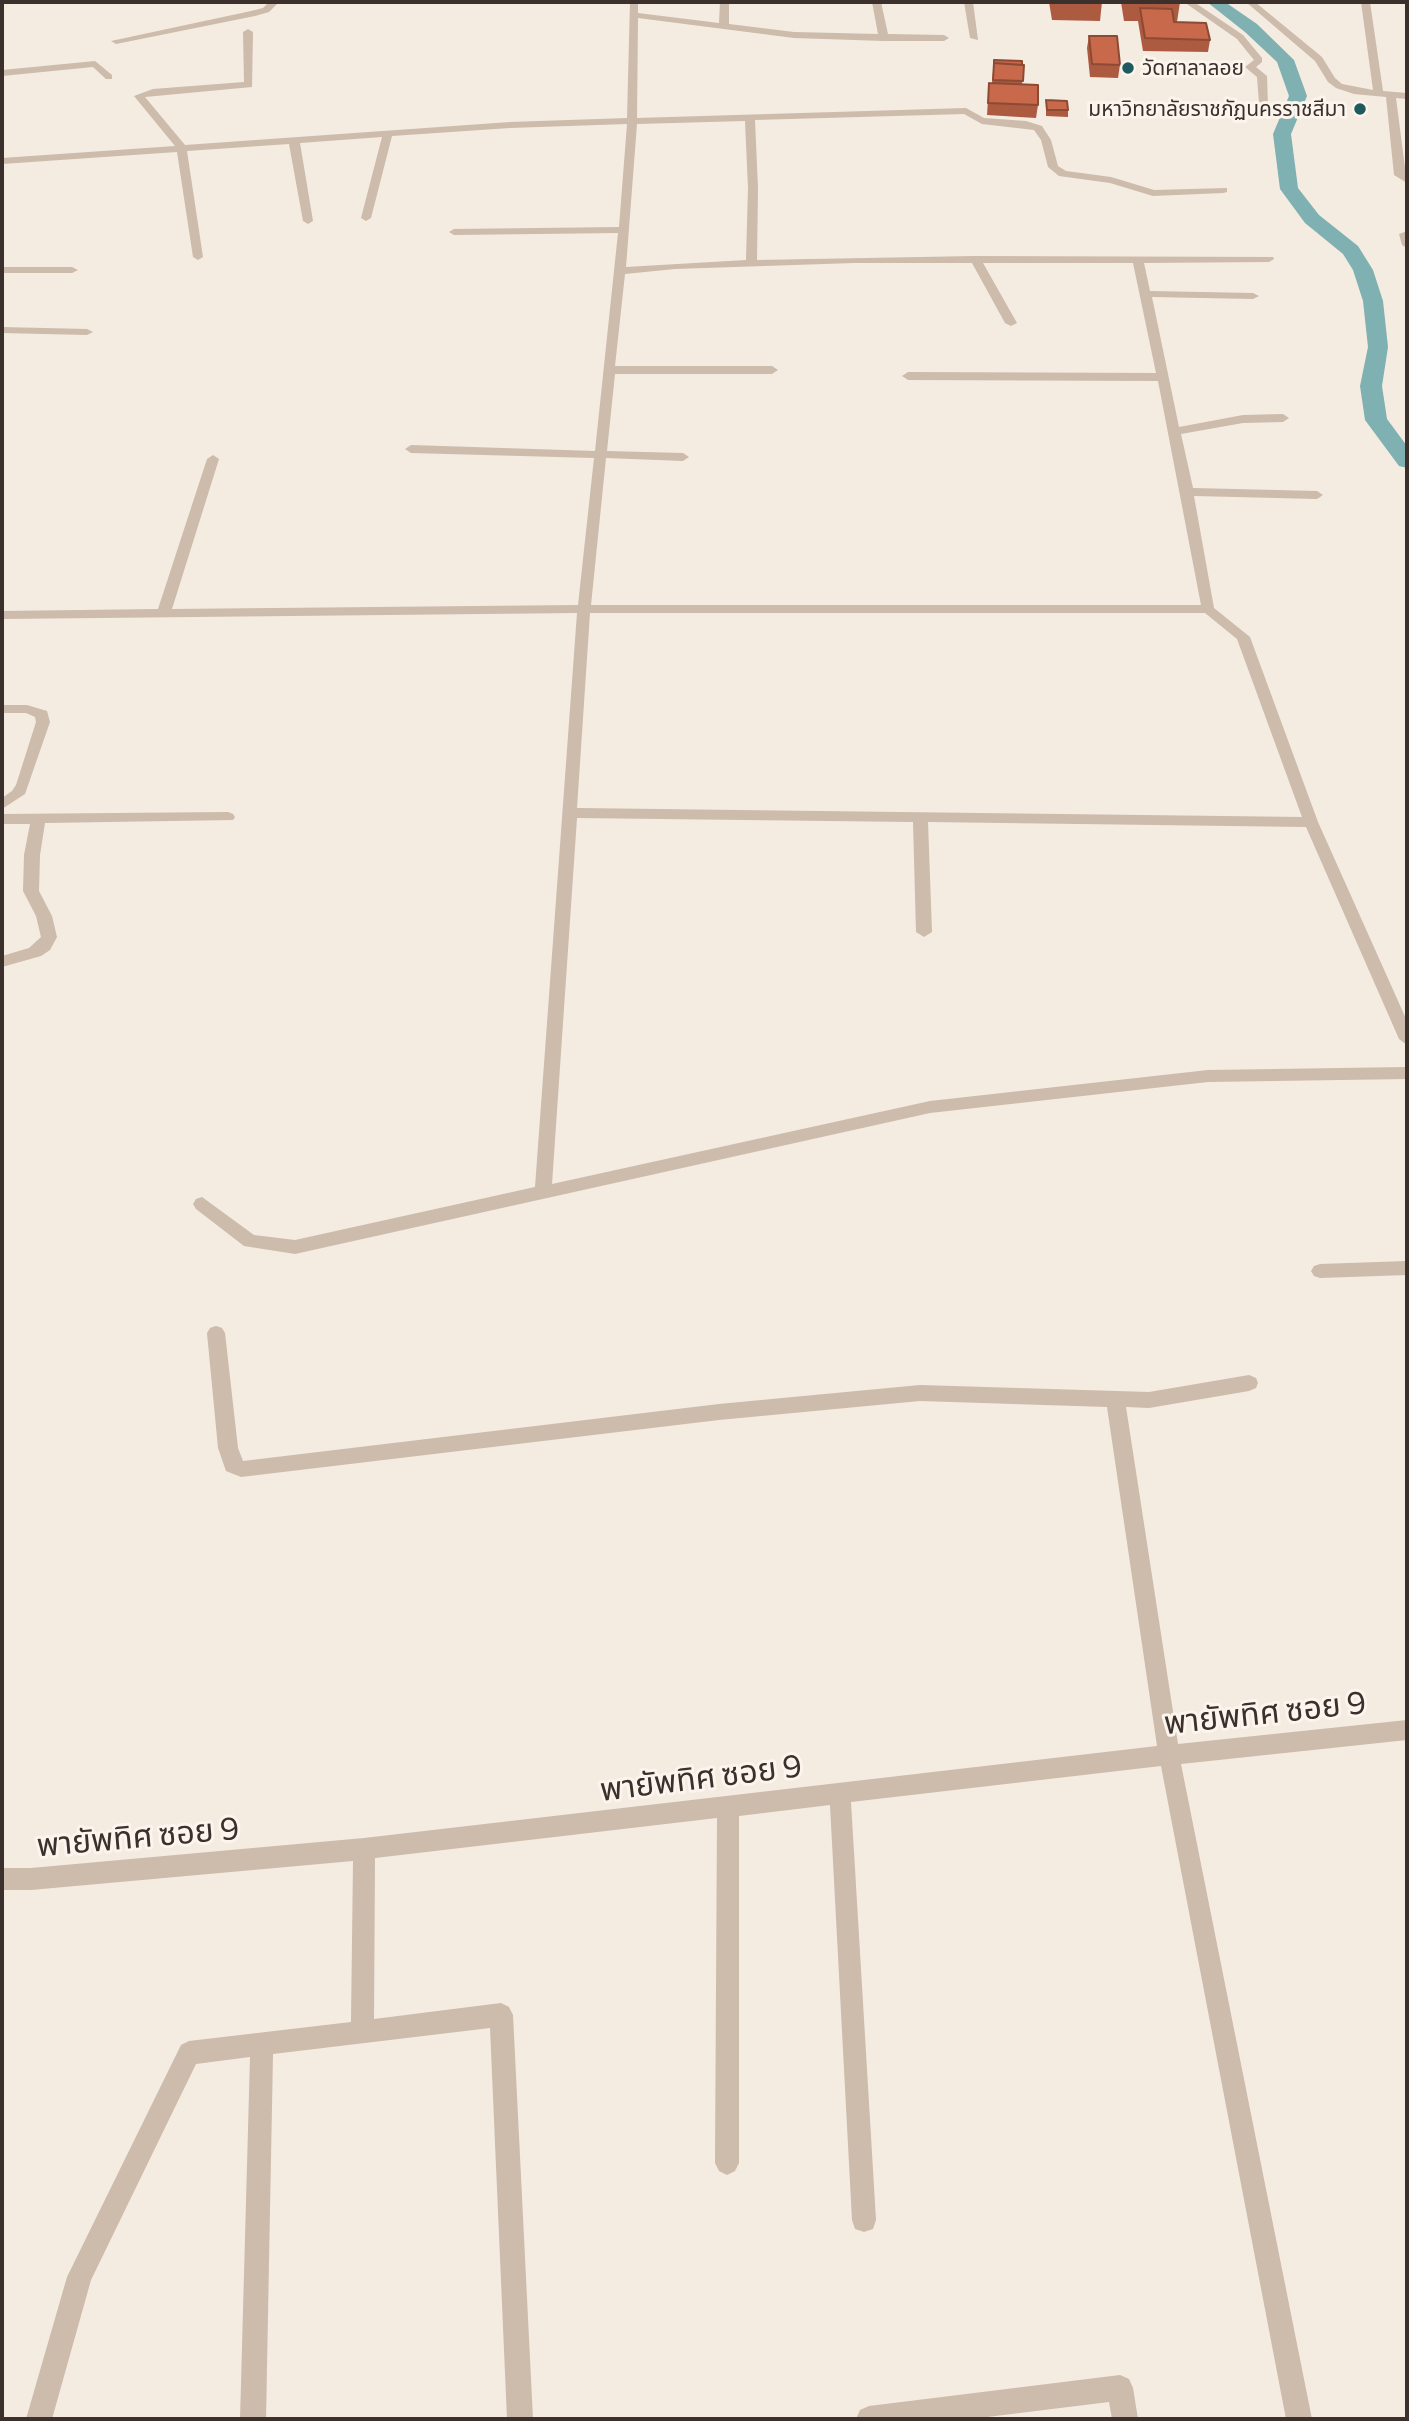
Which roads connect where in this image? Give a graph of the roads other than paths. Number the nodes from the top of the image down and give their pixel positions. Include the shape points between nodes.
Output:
1 (274, 2) edge
2 (725, 2) edge
3 (877, 2) edge
4 (968, 2) edge
5 (1188, 2) edge
6 (1250, 2) edge
7 (1366, 2) edge
8 (634, 8) edge
9 (724, 24) junction
10 (248, 32) dead end
11 (884, 37) junction
12 (944, 38) dead end
13 (975, 38) dead end
14 (116, 41) dead end
15 (2, 73) edge
16 (109, 77) dead end
17 (1379, 94) junction
18 (1391, 95) junction
19 (1407, 96) edge
20 (1264, 103) dead end
21 (750, 116) junction
22 (632, 120) junction
23 (388, 133) junction
24 (294, 139) junction
25 (181, 147) junction
26 (2, 161) edge
27 (1407, 180) edge
28 (1223, 190) dead end
29 (366, 218) dead end
30 (308, 221) dead end
31 (624, 230) junction
32 (454, 232) dead end
33 (1407, 234) edge
34 (1407, 244) edge
35 (198, 257) dead end
36 (975, 259) junction
37 (1138, 259) junction
38 (1269, 259) dead end
39 (751, 264) junction
40 (2, 270) edge
41 (72, 270) dead end
42 (618, 271) junction
43 (1145, 294) junction
44 (1253, 296) dead end
45 (1012, 323) dead end
46 (2, 330) edge
47 (87, 332) dead end
48 (608, 370) junction
49 (772, 370) dead end
50 (908, 376) dead end
51 (1162, 377) junction
52 (1283, 418) dead end
53 (1174, 432) junction
54 (411, 449) dead end
55 (600, 453) junction
56 (683, 457) dead end
57 (214, 459) dead end
58 (1187, 492) junction
59 (1317, 495) dead end
60 (164, 612) junction
61 (584, 613) junction
62 (1213, 613) junction
63 (2, 615) edge
64 (2, 709) edge
65 (2, 804) edge
66 (571, 813) junction
67 (228, 817) dead end
68 (920, 817) junction
69 (2, 819) edge
70 (38, 819) junction
71 (1311, 822) junction
72 (925, 932) dead end
73 (2, 962) edge
74 (1407, 1039) edge
75 (1407, 1073) edge
76 (543, 1194) junction
77 (202, 1204) dead end
78 (1407, 1268) edge
79 (1320, 1271) dead end
80 (216, 1333) dead end
81 (1249, 1383) dead end
82 (1115, 1399) junction
83 (1407, 1730) edge
84 (1169, 1755) junction
85 (840, 1793) junction
86 (728, 1806) junction
87 (364, 1849) junction
88 (2, 1879) edge
89 (362, 2032) junction
90 (262, 2045) junction
91 (727, 2162) dead end
92 (864, 2220) dead end
93 (39, 2419) edge
94 (253, 2419) edge
95 (520, 2419) edge
96 (869, 2419) edge
97 (1125, 2419) edge
98 (1299, 2419) edge

1 - 14 street via 252,14
2 - 9 street
3 - 11 street
4 - 13 street
5 - 20 street via 1240,37 1259,60 1250,67 1262,76
6 - 17 street via 1319,59 1335,83
7 - 17 street
8 - 9 street
8 - 22 street
9 - 11 street via 793,35
10 - 25 street via 249,85 140,95
11 - 12 street
15 - 16 street via 95,64
17 - 18 street
18 - 19 street
18 - 27 street via 1399,175
21 - 22 street
21 - 28 street via 966,111 982,121 1038,128 1053,167 1063,174 1111,180 1153,193
21 - 39 street
22 - 23 street
22 - 31 street
23 - 24 street
23 - 29 street
24 - 25 street
24 - 30 street
25 - 26 street
25 - 35 street
31 - 32 street
31 - 42 street
33 - 34 street
36 - 37 street
36 - 39 street
36 - 45 street
37 - 38 street
37 - 43 street
39 - 42 street
40 - 41 street
42 - 48 street
43 - 44 street
43 - 51 street
46 - 47 street
48 - 49 street
48 - 55 street
50 - 51 street
51 - 53 street
52 - 53 street via 1243,419
53 - 58 street
54 - 55 street
55 - 56 street
55 - 61 street
57 - 60 street
58 - 59 street
58 - 62 street
60 - 61 street
60 - 63 street
61 - 62 street
61 - 66 street
62 - 71 street via 1243,637
64 - 65 street via 27,709 41,715 43,722 23,785
66 - 68 street
66 - 76 street
67 - 70 street
68 - 71 street
68 - 72 street
69 - 70 street
70 - 73 street via 32,891 49,937 35,952
71 - 74 street
75 - 76 street via 1208,1076 930,1107
76 - 77 street via 295,1247 250,1241
78 - 79 street
80 - 82 street via 228,1448 233,1465 241,1469 920,1393
81 - 82 street via 1149,1400
82 - 84 street
83 - 84 street, พายัพทิศ ซอย 9
84 - 85 street, พายัพทิศ ซอย 9
84 - 98 street
85 - 86 street, พายัพทิศ ซอย 9
85 - 92 street
86 - 87 street, พายัพทิศ ซอย 9
86 - 91 street
87 - 88 street, พายัพทิศ ซอย 9
87 - 89 street
89 - 90 street
89 - 95 street via 501,2015
90 - 93 street via 189,2053 79,2277
90 - 94 street
96 - 97 street via 1120,2389

